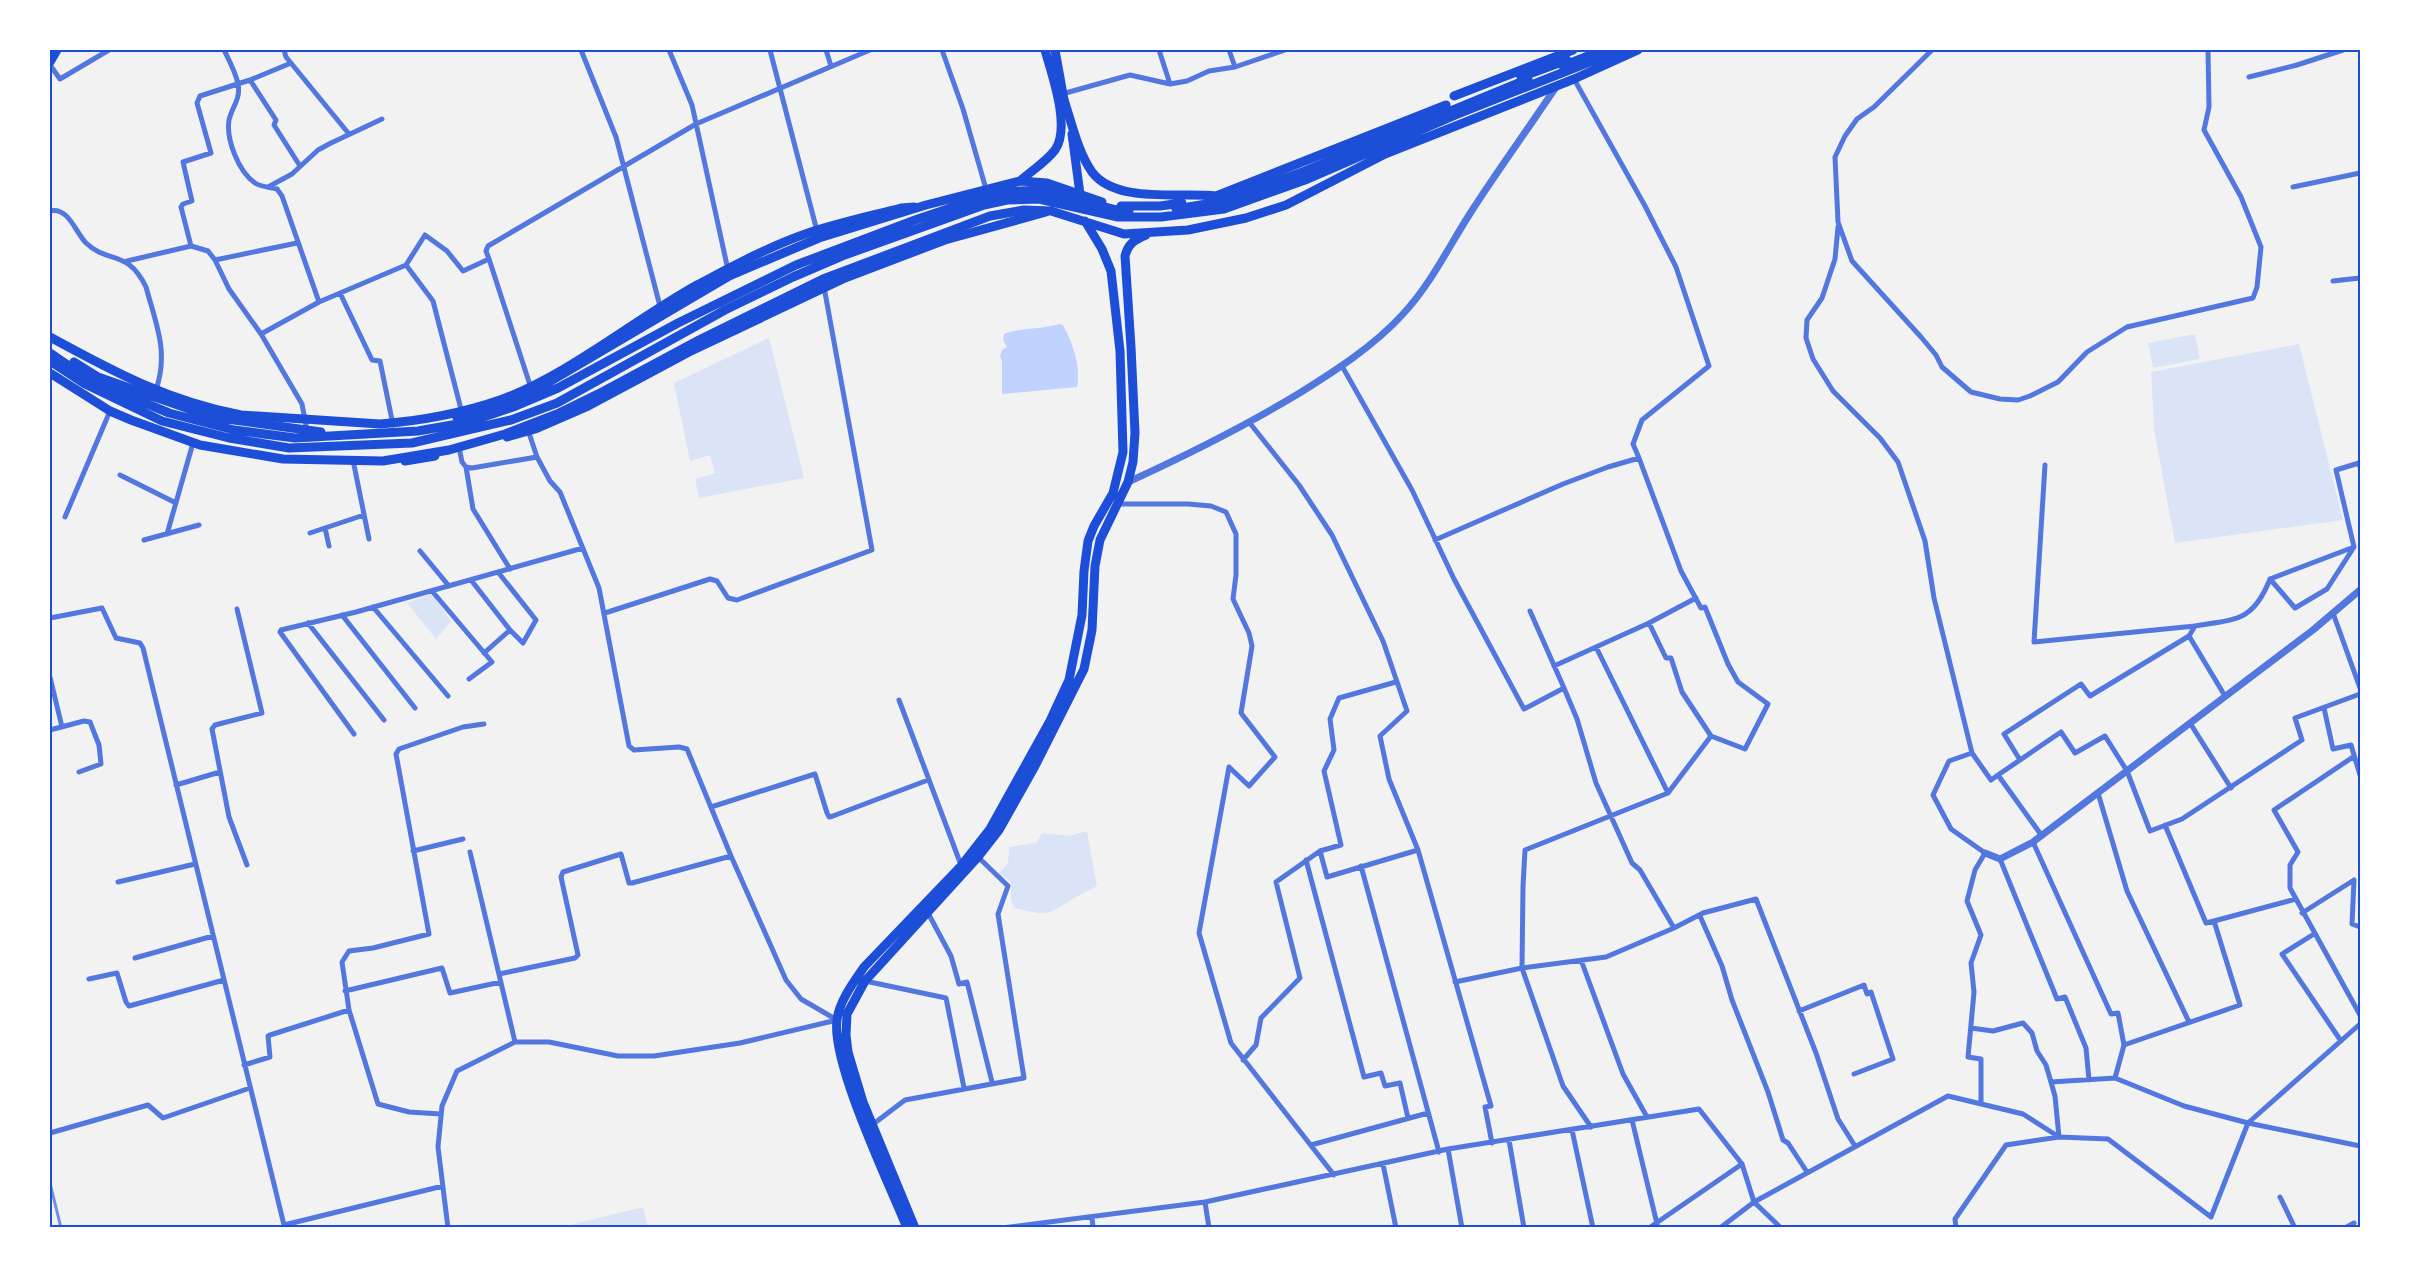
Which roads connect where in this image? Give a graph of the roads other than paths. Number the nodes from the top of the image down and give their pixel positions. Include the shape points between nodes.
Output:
1 (57, 50) edge
2 (109, 50) edge
3 (224, 50) edge
4 (284, 50) edge
5 (581, 50) edge
6 (669, 50) edge
7 (770, 50) edge
8 (826, 50) edge
9 (870, 50) edge
10 (942, 50) edge
11 (1045, 50) edge
12 (1055, 50) edge
13 (1160, 50) edge
14 (1229, 50) edge
15 (1285, 50) edge
16 (1573, 50) edge
17 (1591, 50) edge
18 (1603, 50) edge
19 (1620, 50) edge
20 (1638, 50) edge
21 (1932, 50) edge
22 (2208, 50) edge
23 (2343, 50) edge
24 (1264, 53) edge
25 (50, 63) edge
26 (291, 63) junction
27 (831, 66) junction
28 (1235, 67) junction
29 (2249, 77) dead end
30 (1574, 79) junction
31 (250, 80) junction
32 (238, 84) junction
33 (1170, 84) junction
34 (1557, 85) junction
35 (781, 87) junction
36 (1062, 94) junction
37 (1454, 96) dead end
38 (382, 119) dead end
39 (696, 123) junction
40 (349, 134) junction
41 (623, 165) junction
42 (300, 166) junction
43 (2361, 173) edge
44 (1020, 181) junction
45 (268, 187) junction
46 (2293, 187) dead end
47 (986, 189) junction
48 (1080, 194) junction
49 (1218, 196) junction
50 (922, 206) junction
51 (1051, 211) junction
52 (50, 212) edge
53 (1084, 221) junction
54 (1838, 222) junction
55 (1156, 231) junction
56 (819, 238) junction
57 (297, 243) junction
58 (191, 246) junction
59 (489, 259) junction
60 (215, 260) junction
61 (127, 261) junction
62 (406, 265) junction
63 (729, 276) junction
64 (2361, 278) edge
65 (823, 279) junction
66 (2333, 281) dead end
67 (340, 293) junction
68 (319, 302) junction
69 (662, 314) junction
70 (261, 334) junction
71 (50, 336) edge
72 (50, 346) edge
73 (50, 353) edge
74 (50, 361) edge
75 (1342, 366) junction
76 (50, 375) edge
77 (532, 392) junction
78 (154, 398) junction
79 (110, 411) junction
80 (463, 417) junction
81 (1249, 422) junction
82 (526, 426) junction
83 (394, 430) junction
84 (307, 431) junction
85 (193, 443) junction
86 (459, 447) junction
87 (537, 457) junction
88 (1639, 458) junction
89 (353, 460) junction
90 (2045, 465) dead end
91 (466, 466) junction
92 (2361, 467) edge
93 (120, 475) dead end
94 (1128, 482) junction
95 (176, 503) junction
96 (1118, 504) junction
97 (364, 515) junction
98 (65, 517) dead end
99 (199, 525) dead end
100 (325, 528) junction
101 (310, 533) dead end
102 (167, 534) junction
103 (369, 538) dead end
104 (144, 540) dead end
105 (1435, 540) junction
106 (329, 546) dead end
107 (2354, 547) junction
108 (583, 548) junction
109 (420, 551) dead end
110 (510, 569) junction
111 (498, 572) junction
112 (2270, 579) junction
113 (471, 580) junction
114 (449, 586) junction
115 (2361, 590) edge
116 (432, 591) junction
117 (1696, 598) junction
118 (373, 607) junction
119 (237, 609) dead end
120 (1530, 611) dead end
121 (605, 613) junction
122 (2333, 613) junction
123 (342, 615) junction
124 (50, 618) edge
125 (308, 623) junction
126 (1649, 623) junction
127 (2195, 626) junction
128 (510, 630) junction
129 (2189, 636) junction
130 (1596, 647) junction
131 (484, 653) junction
132 (1554, 666) junction
133 (50, 677) edge
134 (469, 679) dead end
135 (1396, 682) junction
136 (1564, 688) junction
137 (2361, 688) edge
138 (2361, 694) edge
139 (448, 696) dead end
140 (2225, 696) junction
141 (899, 700) dead end
142 (415, 708) dead end
143 (2324, 708) junction
144 (384, 720) dead end
145 (2190, 723) junction
146 (484, 724) dead end
147 (62, 727) junction
148 (50, 730) edge
149 (354, 734) dead end
150 (1711, 736) junction
151 (1972, 753) junction
152 (2354, 757) junction
153 (2020, 760) junction
154 (2127, 771) junction
155 (79, 772) dead end
156 (220, 772) junction
157 (1998, 775) junction
158 (2361, 775) edge
159 (928, 780) junction
160 (176, 785) junction
161 (2231, 788) junction
162 (1668, 793) junction
163 (2098, 793) junction
164 (711, 807) junction
165 (1611, 818) junction
166 (2165, 825) junction
167 (2042, 836) junction
168 (463, 839) dead end
169 (2034, 842) junction
170 (1418, 850) junction
171 (413, 851) junction
172 (1320, 851) junction
173 (470, 852) dead end
174 (1985, 853) junction
175 (731, 856) junction
176 (978, 857) junction
177 (2000, 859) junction
178 (1306, 861) junction
179 (195, 864) junction
180 (247, 865) dead end
181 (1361, 866) junction
182 (964, 867) junction
183 (118, 882) dead end
184 (2296, 900) junction
185 (928, 913) junction
186 (2302, 913) junction
187 (1700, 915) junction
188 (2214, 921) junction
189 (2361, 927) edge
190 (1674, 928) junction
191 (2314, 934) junction
192 (213, 936) junction
193 (135, 958) dead end
194 (1581, 960) junction
195 (1522, 968) junction
196 (499, 974) junction
197 (89, 979) dead end
198 (224, 980) junction
199 (865, 981) junction
200 (501, 982) junction
201 (1455, 982) junction
202 (345, 991) junction
203 (350, 1010) junction
204 (1799, 1011) junction
205 (2361, 1015) edge
206 (837, 1020) junction
207 (2190, 1022) junction
208 (2361, 1024) edge
209 (1971, 1028) junction
210 (2341, 1041) junction
211 (516, 1042) junction
212 (2124, 1045) junction
213 (1244, 1060) junction
214 (244, 1065) junction
215 (1854, 1074) dead end
216 (2115, 1078) junction
217 (2089, 1080) junction
218 (992, 1082) junction
219 (2051, 1082) junction
220 (250, 1088) junction
221 (964, 1088) junction
222 (1981, 1104) junction
223 (1428, 1113) junction
224 (441, 1114) junction
225 (1647, 1117) junction
226 (1408, 1118) junction
227 (1632, 1120) junction
228 (2248, 1123) junction
229 (872, 1125) junction
230 (1591, 1126) junction
231 (1572, 1130) junction
232 (50, 1133) edge
233 (2059, 1137) junction
234 (1509, 1140) junction
235 (1492, 1143) junction
236 (1311, 1145) junction
237 (1856, 1146) junction
238 (2361, 1146) edge
239 (1448, 1149) junction
240 (1439, 1152) junction
241 (1383, 1164) junction
242 (1742, 1164) junction
243 (1806, 1173) junction
244 (1334, 1175) junction
245 (443, 1186) junction
246 (2280, 1197) dead end
247 (1205, 1202) junction
248 (1754, 1202) junction
249 (1092, 1217) junction
250 (2354, 1223) dead end
251 (1657, 1225) edge
252 (448, 1227) edge
253 (907, 1227) edge
254 (915, 1227) edge
255 (1002, 1227) edge
256 (1093, 1227) edge
257 (1209, 1227) edge
258 (1396, 1227) edge
259 (1462, 1227) edge
260 (1524, 1227) edge
261 (1593, 1227) edge
262 (1649, 1227) edge
263 (1720, 1227) edge
264 (1781, 1227) edge
265 (1956, 1227) edge
266 (2295, 1227) edge
267 (2346, 1227) edge

1 - 25 main road
2 - 25 street via 60,79
3 - 32 street
4 - 26 street
5 - 41 street
6 - 39 street
7 - 35 street
8 - 27 street
9 - 27 street
10 - 47 street
11 - 44 main road via 1062,120 1061,139 1054,151
12 - 36 main road
13 - 33 street
14 - 28 street
15 - 24 street
16 - 37 main road
17 - 49 main road
18 - 73 main road via 1224,201 1165,211 1121,211 1038,190 1006,192 926,216 796,265 558,388 469,422 418,431 295,438 234,430 169,413 88,379
19 - 74 main road via 1305,180 1224,209 1161,217 1118,217 1039,199 984,205 793,277 557,403 511,420 412,443 289,448 229,438 162,421 85,384
20 - 30 main road
21 - 54 street via 1857,119 1845,136 1835,157
22 - 54 street via 2209,107 2204,130 2241,196 2261,247 2253,298 2127,327 2087,352 2058,382 2018,400 2000,399 1971,392 1941,367 1921,337 1852,261
23 - 29 street
24 - 28 street
26 - 31 street
26 - 40 street
27 - 35 street
28 - 33 street
30 - 34 main road
30 - 88 street via 1676,267 1709,366 1642,420 1633,444
31 - 32 street
31 - 42 street
32 - 45 street via 238,98 229,125 233,147 248,177
32 - 58 street via 197,99 211,153 183,162 192,201 182,207
33 - 36 street via 1130,75
34 - 55 main road via 1385,154 1286,205 1188,230
34 - 75 street via 1415,300 1383,334
35 - 39 street
35 - 56 street
36 - 48 main road
36 - 49 main road via 1087,161 1105,183 1140,193
38 - 40 street
39 - 41 street
39 - 63 street
40 - 42 street via 318,150
41 - 59 street via 488,246
41 - 69 street
42 - 45 street
43 - 46 street
44 - 47 main road
44 - 48 main road via 1047,183
45 - 57 street via 277,189 282,196
47 - 50 main road
48 - 49 main road via 1137,207
50 - 56 main road
50 - 71 main road via 808,233 696,286 539,382 502,400 403,422 380,424 219,411 130,380
51 - 53 main road
51 - 65 main road via 1024,210 990,216
51 - 76 main road via 945,240 811,292 535,429 421,459 386,464 287,464 208,451 111,413
52 - 61 street via 63,213 87,244
53 - 55 main road via 1124,234
53 - 182 main road via 1102,249 1110,271 1121,360 1123,452 1113,493 1088,541 1082,615 1069,680 1006,802
54 - 151 street via 1835,259 1821,298 1807,320 1806,338 1813,359 1833,391 1898,462 1925,541 1934,598
55 - 94 main road via 1134,240 1125,256 1135,433
56 - 63 main road
57 - 60 street
57 - 68 street
58 - 60 street via 208,250
58 - 61 street
59 - 62 street via 463,271 447,251 424,235
59 - 77 street
60 - 70 street via 229,289
61 - 78 street via 146,287 162,350 162,373
62 - 67 street
62 - 80 street via 433,301
63 - 69 main road
64 - 66 street
65 - 82 main road via 604,392
65 - 121 street via 872,550 737,600 728,598 717,581 710,579
67 - 68 street
67 - 83 street via 372,360 380,361
68 - 70 street
69 - 77 main road
70 - 84 street via 302,404
72 - 78 main road via 98,377
75 - 81 street
75 - 105 street via 1412,490
76 - 79 main road
77 - 80 main road
78 - 84 main road via 212,417
79 - 85 main road
79 - 98 street
80 - 83 main road
81 - 94 street
81 - 135 street via 1299,485 1332,535 1383,641
82 - 86 main road
82 - 87 street
83 - 84 main road
85 - 89 main road via 283,459
85 - 95 street
86 - 89 main road via 383,461
86 - 91 street
87 - 91 street via 490,466
87 - 108 street via 560,492
88 - 105 street via 1563,484
88 - 117 street via 1677,562
89 - 97 street
90 - 127 street via 2034,642
91 - 110 street via 473,509
92 - 107 street via 2359,463 2336,470
93 - 95 street
94 - 96 main road
95 - 102 street
96 - 176 main road via 1100,540 1092,630 1084,669 999,830
96 - 213 street via 1211,506 1226,512 1236,534 1233,599 1252,646 1241,713 1275,757 1250,786 1229,767 1199,933 1231,1043
97 - 100 street
97 - 103 street
99 - 102 street
100 - 101 street
100 - 106 street
102 - 104 street
105 - 136 street via 1524,709
107 - 112 street
107 - 112 street via 2327,589 2295,608
108 - 110 street
108 - 121 street
109 - 114 street
110 - 111 street
111 - 113 street
111 - 128 street via 536,620 523,643
112 - 127 street via 2261,600 2240,618
113 - 114 street
113 - 128 street
114 - 116 street
115 - 122 street
116 - 118 street
116 - 131 street
117 - 126 street
117 - 150 street via 1701,608 1705,607 1738,682 1768,704 1745,749
118 - 123 street
118 - 139 street
119 - 156 street via 263,710 260,715 213,727
120 - 132 street
121 - 164 street via 629,746 634,750 686,747
122 - 137 street
122 - 140 street
123 - 125 street
123 - 142 street
124 - 160 street via 102,608 116,638 140,643
125 - 144 street
125 - 149 street via 280,632
126 - 130 street
126 - 150 street via 1666,658 1671,658 1682,692
127 - 129 street
128 - 131 street
129 - 140 street
129 - 153 street via 2090,696 2081,684 2004,734
130 - 132 street
130 - 162 street
131 - 134 street via 491,664
132 - 136 street
133 - 147 street
135 - 170 street via 1407,711 1380,736 1389,778
135 - 172 street via 1339,698 1330,719 1334,750 1324,771 1341,844
136 - 165 street
138 - 143 street
140 - 145 street
141 - 159 street
143 - 152 street via 2333,749 2351,745
143 - 161 street via 2295,718 2302,740
145 - 154 street
145 - 161 street
146 - 171 street via 463,727 397,751
147 - 148 street
147 - 155 street via 90,722 99,745 101,764
150 - 162 street
151 - 157 street via 1991,780
151 - 174 street via 1949,760 1933,795 1951,829
152 - 158 street
152 - 184 street via 2274,810 2298,852 2290,866 2290,888
153 - 154 street via 2061,732 2075,753 2105,736
153 - 157 street
154 - 163 street
154 - 166 street via 2150,831
156 - 160 street
156 - 180 street via 229,817
157 - 167 street
159 - 164 street via 833,816 827,813 815,774
159 - 182 street
160 - 179 street
161 - 166 street via 2182,819
162 - 165 street
163 - 167 street
163 - 207 street via 2127,891
164 - 175 street
165 - 190 street via 1632,862
165 - 195 street via 1525,850
166 - 188 street via 2206,923
167 - 169 street
168 - 171 street
169 - 177 street
169 - 212 street via 2111,1014 2118,1013
170 - 181 street
170 - 201 street
171 - 202 street via 429,934 349,951 342,962
172 - 178 street
172 - 181 street via 1327,877
173 - 196 street
174 - 177 street
174 - 209 street via 1975,870 1967,901 1981,935 1971,963
175 - 196 street via 632,884 621,854 563,872 578,955
175 - 206 street via 786,980 801,999
176 - 182 main road
176 - 218 street via 1008,886 998,914 1024,1078
177 - 217 street via 2057,999 2065,997 2086,1048
178 - 213 street via 1276,882 1300,978 1261,1018 1256,1045
178 - 226 street via 1364,1077 1381,1072 1385,1086 1400,1083
179 - 183 street
179 - 192 street
181 - 223 street
182 - 185 main road
182 - 206 main road via 864,967
184 - 186 street
184 - 188 street
185 - 199 main road
185 - 218 street via 951,956 959,984 967,982
186 - 189 street via 2354,880 2352,924
186 - 191 street
187 - 190 street
187 - 204 street via 1756,899
187 - 243 street via 1783,1140
188 - 207 street via 2240,1005
190 - 194 street via 1606,957
191 - 205 street
191 - 210 street via 2282,954
192 - 193 street
192 - 198 street
194 - 195 street
194 - 225 street via 1623,1074
195 - 201 street
195 - 230 street via 1563,1086
196 - 200 street
197 - 198 street via 117,972 129,1006
198 - 214 street
199 - 221 street via 946,998
199 - 229 main road via 847,1014 846,1035
200 - 202 street via 450,993 442,968
200 - 211 street
201 - 235 street via 1491,1106 1485,1107
202 - 203 street
203 - 214 street via 268,1036 270,1057
203 - 224 street via 378,1104 409,1112
204 - 215 street via 1864,986 1866,993 1871,992 1893,1059
204 - 237 street via 1838,1119
206 - 211 street via 740,1043 654,1056 618,1056 549,1042
206 - 253 main road via 846,1074
207 - 212 street
208 - 210 street
209 - 219 street via 1993,1031 2023,1023 2032,1033
209 - 222 street via 1968,1057 1981,1059
210 - 228 street
211 - 224 street via 457,1071
212 - 216 street
213 - 236 street
214 - 220 street
216 - 217 street
216 - 228 street via 2184,1106
217 - 219 street
218 - 221 street
219 - 233 street
220 - 232 street via 163,1118 148,1105
220 - 245 street via 284,1226
221 - 229 street via 905,1100
222 - 233 street via 2023,1114
222 - 237 street via 1948,1096
223 - 226 street
223 - 240 street
224 - 245 street via 438,1147
225 - 227 street
225 - 242 street via 1699,1109
226 - 236 street
227 - 230 street
227 - 251 street
228 - 233 street via 2211,1217 2108,1139
228 - 238 street
229 - 254 main road
230 - 231 street
231 - 234 street
231 - 261 street
233 - 265 street via 2006,1145 1955,1219
234 - 235 street
234 - 260 street
235 - 239 street
236 - 244 street
237 - 243 street
239 - 240 street
239 - 259 street
240 - 241 street
241 - 244 street
241 - 258 street
242 - 248 street
242 - 251 street
243 - 248 street
244 - 247 street
245 - 252 street
246 - 266 street
247 - 249 street
247 - 257 street
248 - 263 street
248 - 264 street
249 - 255 street
249 - 256 street
250 - 267 street
251 - 262 street

